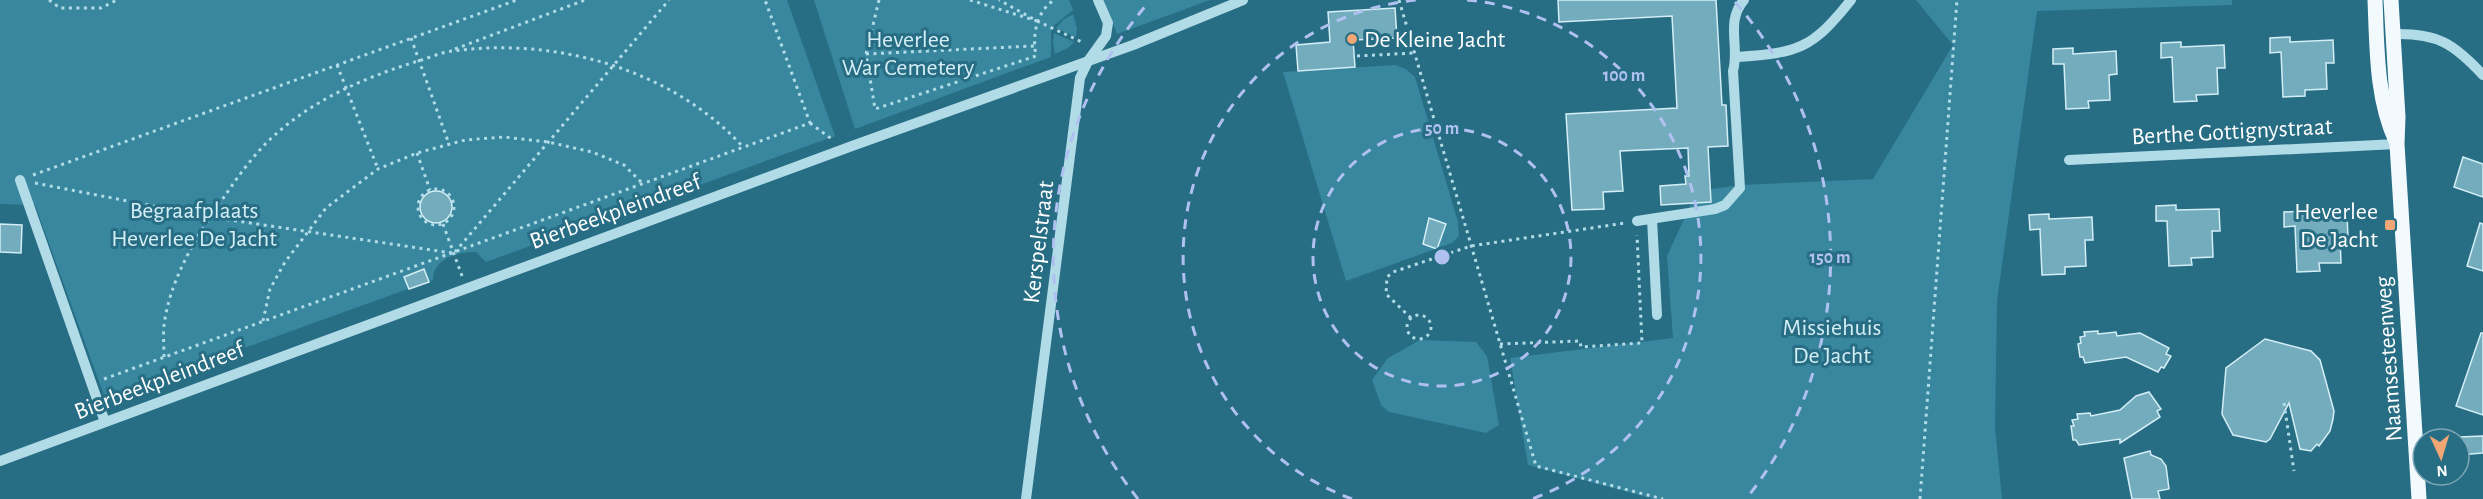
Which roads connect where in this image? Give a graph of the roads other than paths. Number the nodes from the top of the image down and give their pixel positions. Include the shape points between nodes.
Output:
1 (1098, 0) edge
2 (1244, 0) edge
3 (1744, 0) edge
4 (1851, 0) edge
5 (2375, 0) edge
6 (2391, 0) edge
7 (2394, 34) junction
8 (1737, 57) junction
9 (1088, 60) junction
10 (2483, 75) edge
11 (2397, 144) junction
12 (2069, 160) dead end
13 (20, 180) road end
14 (1652, 219) junction
15 (1636, 221) road end
16 (1657, 315) dead end
17 (105, 422) junction
18 (0, 461) edge
19 (1026, 499) edge
20 (2419, 499) edge

1 - 9 street, Kerspelstraat via 1108,23 1106,36
2 - 9 street, Bierbeekpleindreef
3 - 8 street via 1732,22
4 - 8 street via 1829,27 1801,47
5 - 11 main road, Naamsesteenweg via 2380,88 2385,119
6 - 7 main road, Naamsesteenweg
7 - 10 street via 2424,34 2439,39 2465,56
7 - 11 main road, Naamsesteenweg
8 - 14 street via 1733,71 1740,188 1725,205 1715,209
9 - 17 street, Bierbeekpleindreef
9 - 19 street, Kerspelstraat via 1080,78
11 - 12 street, Berthe Gottignystraat
11 - 20 main road, Naamsesteenweg
13 - 17 street
14 - 15 street
14 - 16 street
17 - 18 street, Bierbeekpleindreef

